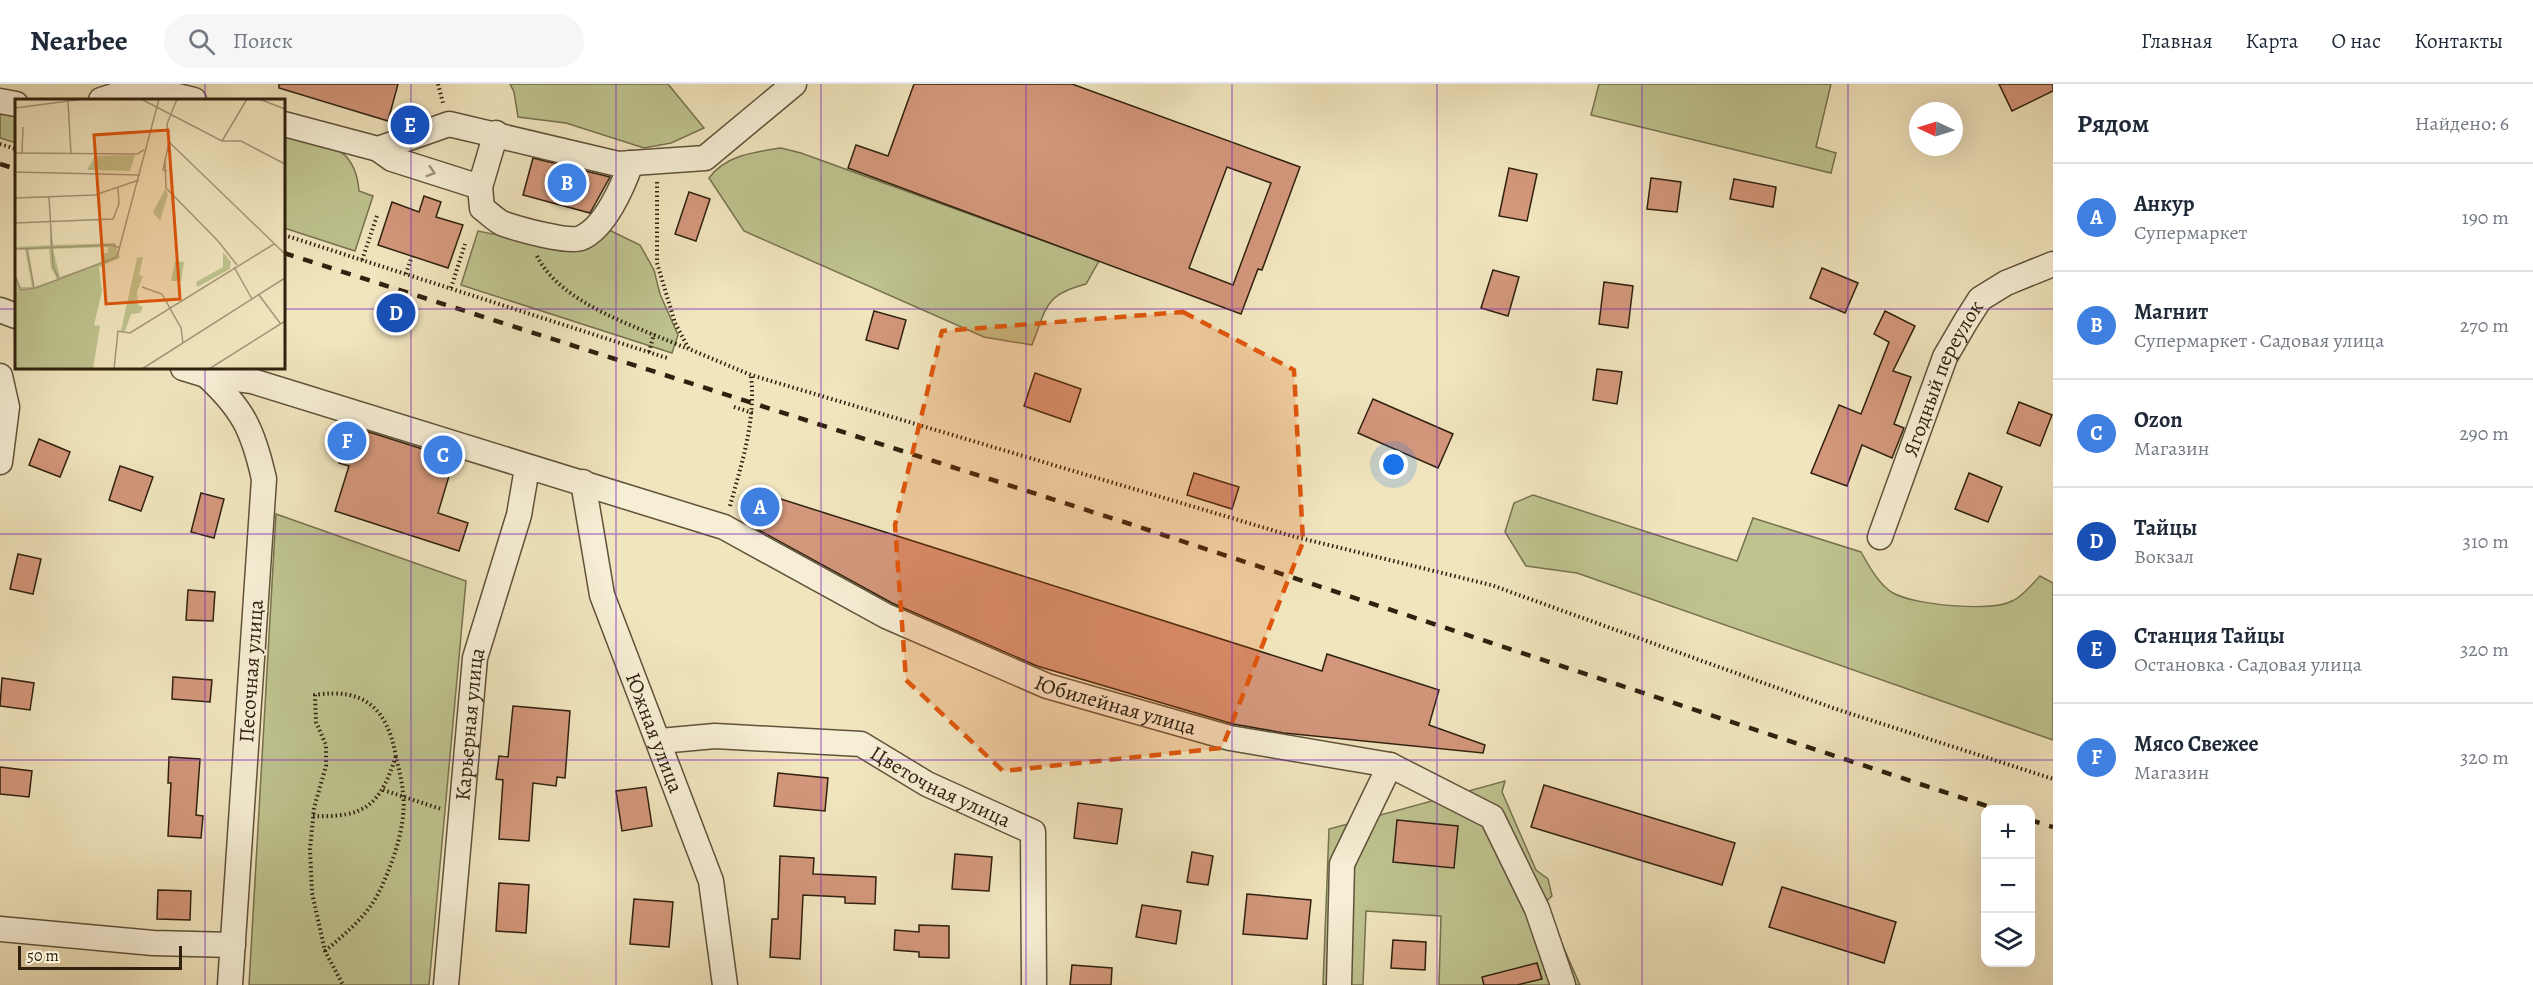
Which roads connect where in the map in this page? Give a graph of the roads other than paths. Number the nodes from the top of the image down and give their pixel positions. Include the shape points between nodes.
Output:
1 (794, 84) edge
2 (147, 86) edge
3 (104, 99) edge
4 (191, 99) edge
5 (0, 101) edge
6 (15, 104) edge
7 (285, 124) edge
8 (495, 133) junction
9 (378, 149) junction
10 (631, 163) junction
11 (480, 187) junction
12 (2053, 264) edge
13 (0, 310) edge
14 (15, 316) edge
15 (186, 369) edge
16 (206, 375) junction
17 (0, 376) edge
18 (0, 462) edge
19 (527, 468) junction
20 (583, 482) junction
21 (1880, 537) dead end
22 (660, 741) junction
23 (1390, 765) junction
24 (0, 929) edge
25 (233, 945) junction
26 (230, 985) edge
27 (446, 985) edge
28 (725, 985) edge
29 (1034, 985) edge
30 (1339, 985) edge
31 (1563, 985) edge

1 - 10 street via 705,158
2 - 3 street
2 - 4 street
5 - 6 street
7 - 9 street
8 - 9 street via 449,124
8 - 10 street via 618,164
8 - 11 street
9 -> 11 street via 392,159
10 - 11 street via 620,193 597,225 580,238 559,238 503,224 482,208
12 - 21 street, Ягодный переулок via 2006,283 1980,299 1966,321 1945,357
13 - 14 street
15 - 16 street, Юбилейная улица
16 - 19 street, Юбилейная улица via 252,381
16 - 25 street, Песочная улица via 233,400 255,440 264,478
17 - 18 street via 7,407
19 - 20 street, Юбилейная улица
19 - 27 street, Карьерная улица via 519,515 475,658
20 - 22 street, Южная улица via 602,595
20 - 23 street, Юбилейная улица via 724,527 886,616 1047,686 1230,738
22 - 28 street, Южная улица via 711,881
22 - 29 street, Цветочная улица via 715,736 861,744 927,784 1033,832
23 - 30 street via 1342,864
23 - 31 street, Юбилейная улица via 1492,817 1537,909
24 - 25 street via 153,943
25 - 26 street, Песочная улица

